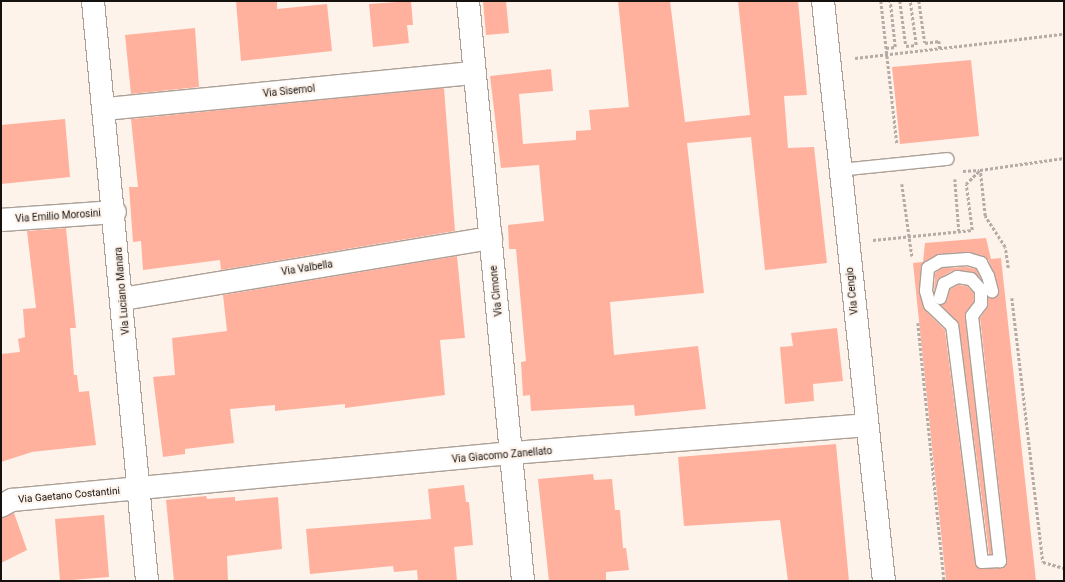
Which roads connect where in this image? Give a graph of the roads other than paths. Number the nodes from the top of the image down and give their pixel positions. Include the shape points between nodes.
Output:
1 (93, 1) edge
2 (468, 1) edge
3 (823, 1) edge
4 (474, 73) junction
5 (105, 109) junction
6 (947, 159) dead end
7 (839, 170) junction
8 (115, 212) junction
9 (1, 220) edge
10 (491, 238) junction
11 (992, 291) dead end
12 (940, 298) dead end
13 (122, 299) junction
14 (867, 425) junction
15 (512, 453) junction
16 (138, 489) junction
17 (1, 506) edge
18 (147, 581) edge
19 (523, 581) edge
20 (884, 581) edge

1 - 5 street, Via Luciano Manara
2 - 4 street, Via Cimone
3 - 7 street, Via Cengio
4 - 5 street, Via Sisemol
4 - 10 street, Via Cimone
5 - 8 street, Via Luciano Manara
6 - 7 lane
7 - 14 street, Via Cengio
8 - 9 street, Via Emilio Morosini
8 - 13 street, Via Luciano Manara
10 - 13 street, Via Valbella
10 - 15 street, Via Cimone
11 - 12 lane via 981,263 968,259 940,261 928,268 926,291 930,305 952,326 982,562 1000,561 972,316 981,304 981,290 971,279 957,277 944,284
13 - 16 street, Via Luciano Manara
14 - 15 street, Via Giacomo Zanellato
14 - 20 street, Via Cengio
15 - 16 street, Via Giacomo Zanellato
15 - 19 street, Via Cimone
16 - 17 street, Via Gaetano Costantini via 12,500
16 - 18 street, Via Luciano Manara

